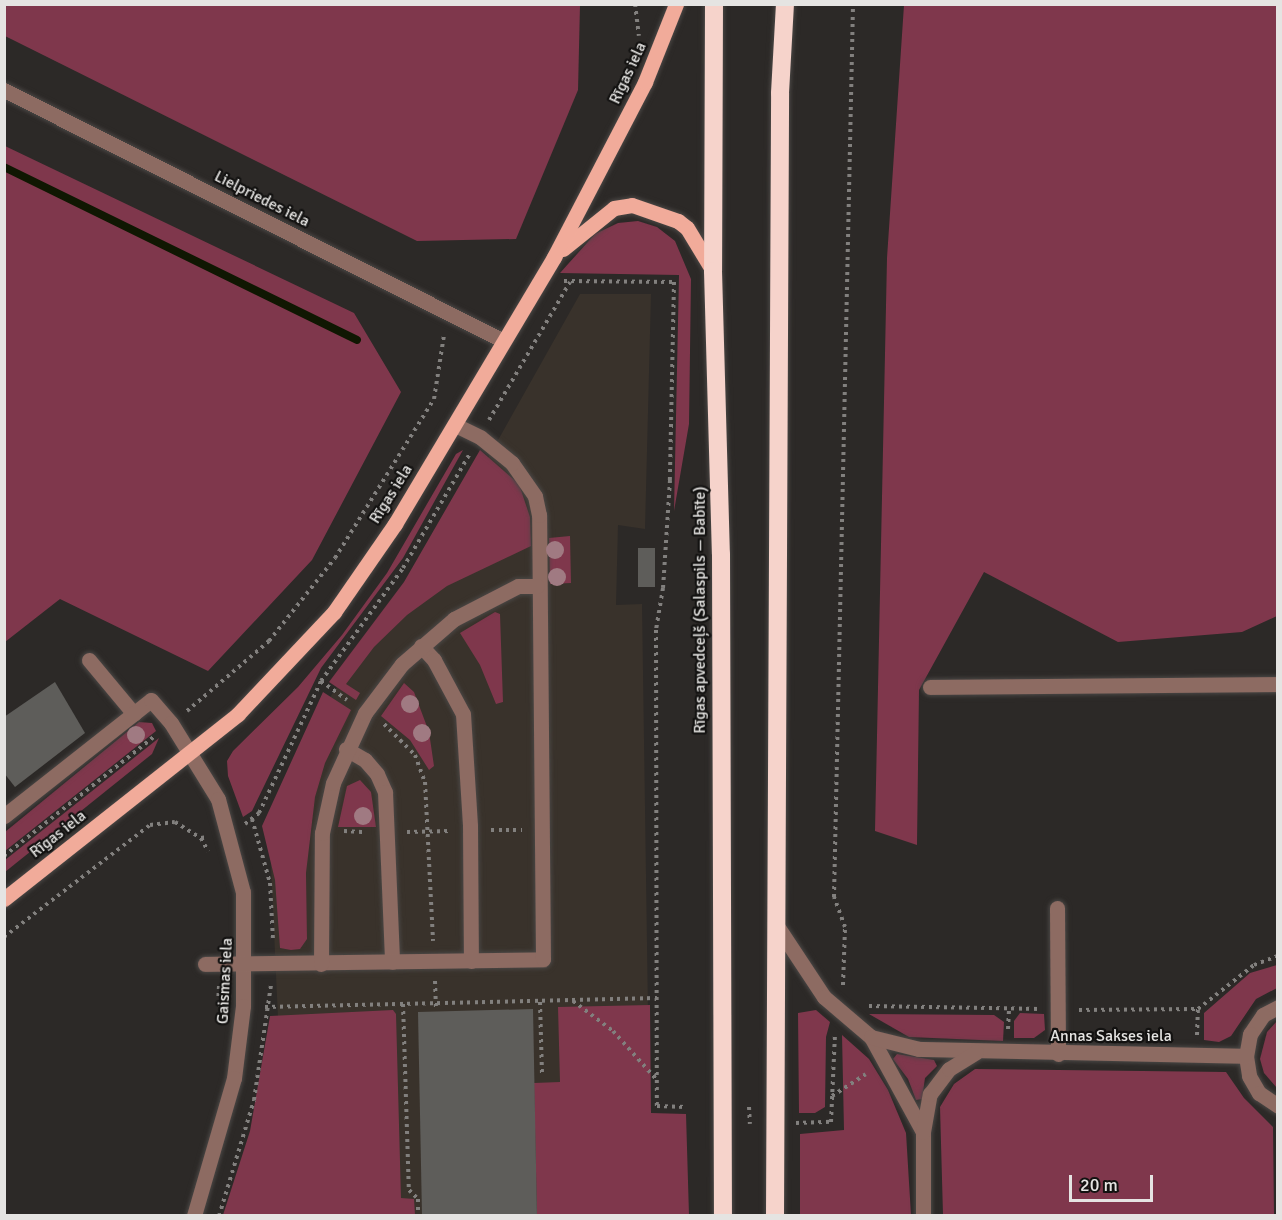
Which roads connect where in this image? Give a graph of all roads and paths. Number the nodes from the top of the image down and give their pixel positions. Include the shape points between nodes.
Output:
1 (676, 4) edge
2 (714, 4) edge
3 (785, 4) edge
4 (853, 4) edge
5 (4, 90) edge
6 (554, 257) junction
7 (713, 271) junction
8 (543, 276) junction
9 (451, 314) junction
10 (504, 341) junction
11 (455, 425) junction
12 (537, 586) junction
13 (421, 646) junction
14 (89, 660) dead end
15 (1278, 684) edge
16 (930, 687) dead end
17 (134, 714) junction
18 (171, 723) junction
19 (346, 749) junction
20 (188, 754) junction
21 (4, 816) edge
22 (542, 830) junction
23 (470, 831) junction
24 (389, 832) junction
25 (322, 833) junction
26 (4, 856) edge
27 (4, 899) edge
28 (1057, 908) dead end
29 (777, 926) junction
30 (471, 961) junction
31 (392, 962) junction
32 (205, 964) dead end
33 (321, 964) junction
34 (245, 966) junction
35 (841, 996) dead end
36 (572, 1001) dead end
37 (540, 1002) dead end
38 (403, 1004) dead end
39 (435, 1004) dead end
40 (1278, 1007) edge
41 (436, 1011) dead end
42 (835, 1027) dead end
43 (871, 1037) junction
44 (976, 1052) junction
45 (1058, 1054) junction
46 (1245, 1056) junction
47 (883, 1060) junction
48 (542, 1074) dead end
49 (657, 1081) junction
50 (832, 1096) junction
51 (1278, 1106) edge
52 (686, 1107) dead end
53 (749, 1107) dead end
54 (796, 1123) dead end
55 (750, 1124) dead end
56 (923, 1132) junction
57 (194, 1215) edge
58 (418, 1215) edge
59 (723, 1215) edge
60 (775, 1215) edge
61 (923, 1215) edge

1 - 6 main road, Rīgas iela via 645,82
2 - 7 highway, Rīgas apvedceļš (Salaspils — Babīte)
3 - 29 highway via 780,93
4 - 35 path via 834,897 845,927 847,954
5 - 9 street, Lielpriedes iela
6 - 7 main road via 597,219 614,208 632,206 661,214 687,228
6 - 8 main road, Rīgas iela
7 - 59 highway, Rīgas apvedceļš (Salaspils — Babīte) via 721,554
8 - 10 main road, Rīgas iela
8 - 49 path via 556,282 674,282 670,480 663,588 656,630
9 - 10 street, Lielpriedes iela
9 - 18 path via 444,333 434,399 335,558 269,641
10 - 11 main road, Rīgas iela
11 - 12 street via 499,449 535,496 540,533
11 - 20 main road, Rīgas iela via 334,612 238,714
12 - 13 street via 518,586 492,597 454,619
12 - 22 street
13 - 19 street via 384,685
13 - 23 street via 440,669 463,714
14 - 17 street
15 - 16 street
17 - 18 street, Gaismas iela via 151,700
17 - 21 street
18 - 20 street, Gaismas iela
18 - 26 path
19 - 24 street via 377,774 385,792
19 - 25 street via 333,783
20 - 27 main road, Rīgas iela
20 - 34 street, Gaismas iela via 218,799 238,863 244,902
22 - 23 path
22 - 30 street via 543,959
23 - 24 path
23 - 30 street
24 - 25 path
24 - 31 street
25 - 33 street
28 - 45 street
29 - 43 street via 824,997
29 - 60 highway
30 - 31 street
31 - 33 street
32 - 34 street
33 - 34 street
34 - 57 street, Gaismas iela via 234,1078
36 - 49 path via 613,1031
37 - 48 path
38 - 58 path via 409,1190 418,1199
39 - 41 path
40 - 46 street via 1263,1015 1250,1034
42 - 50 path
43 - 44 street, Annas Sakses iela via 919,1049
43 - 47 street
44 - 45 street, Annas Sakses iela
44 - 56 street via 949,1069 930,1094
45 - 46 street, Annas Sakses iela
46 - 51 street via 1249,1076 1259,1092
47 - 50 path
47 - 56 street
49 - 52 path via 657,1106
50 - 54 path via 831,1122
53 - 55 path
56 - 61 street

